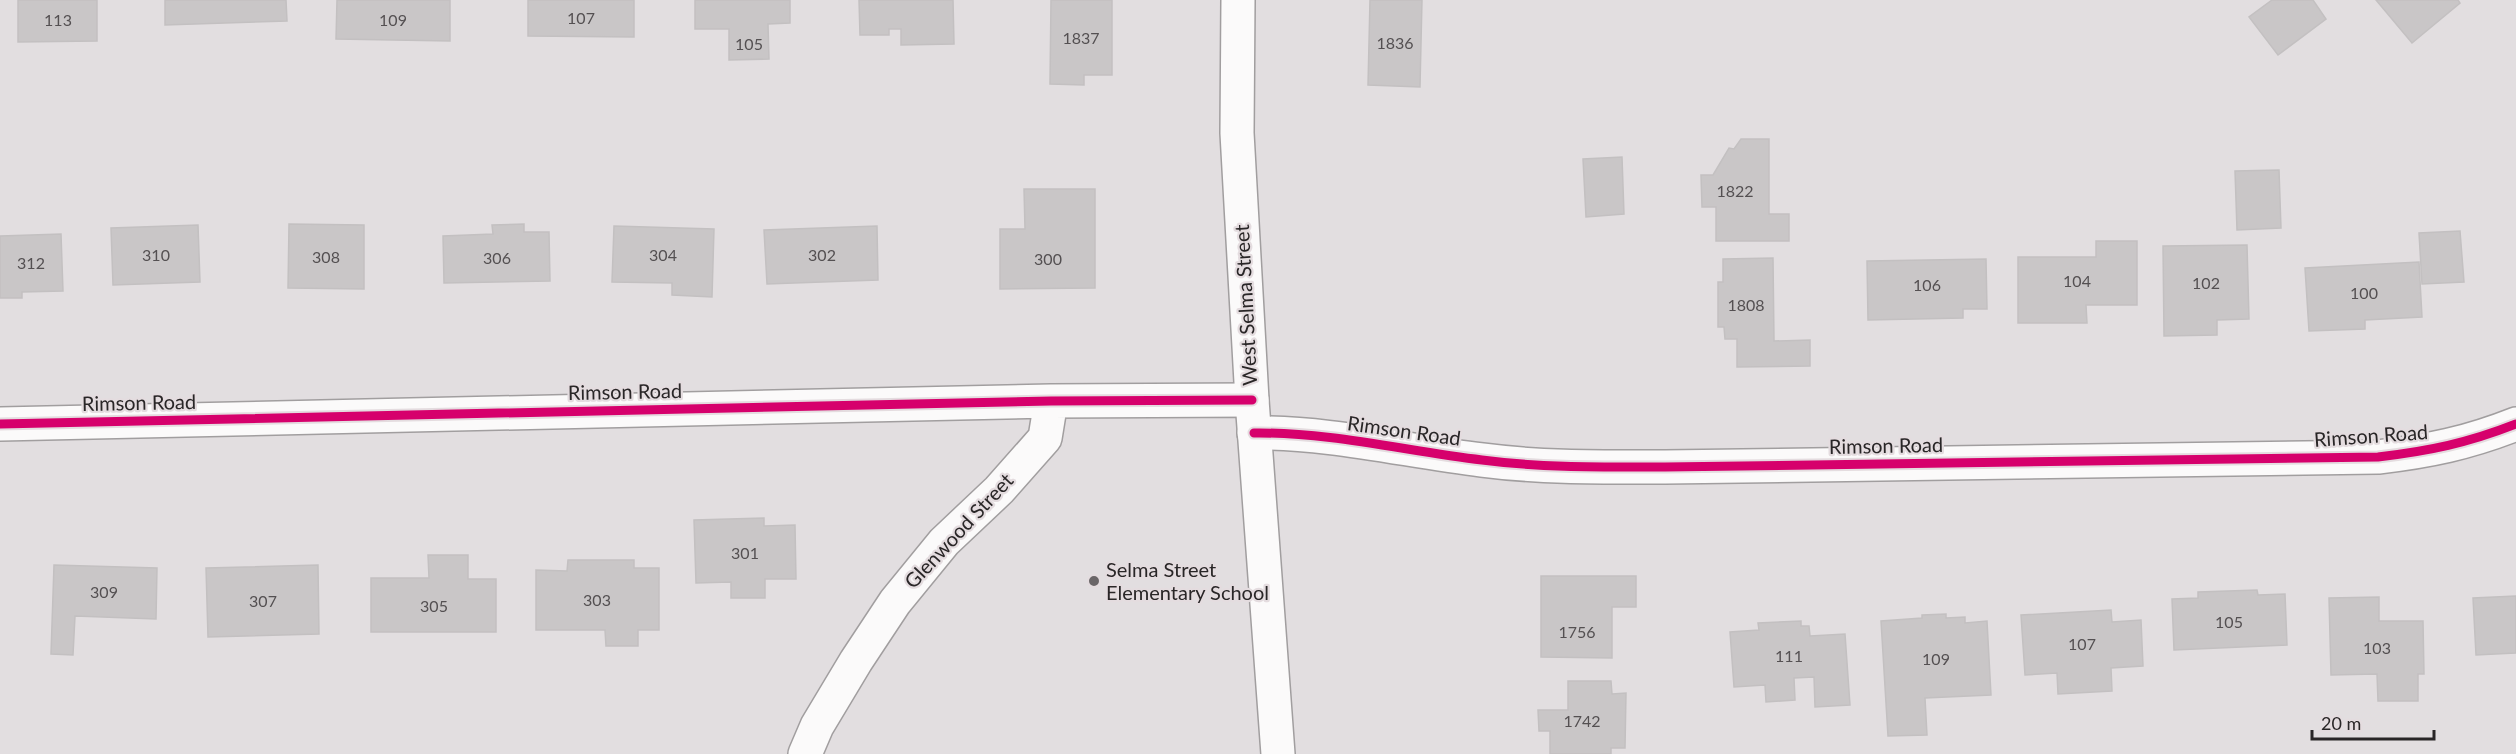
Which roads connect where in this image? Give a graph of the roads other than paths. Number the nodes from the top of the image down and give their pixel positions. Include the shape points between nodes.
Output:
1 (1238, 0) edge
2 (1051, 400) junction
3 (1252, 400) junction
4 (0, 424) edge
5 (2516, 424) edge
6 (1254, 433) junction
7 (805, 754) edge
8 (1278, 754) edge

1 - 3 street, West Selma Street via 1237,133
2 - 3 street, Rimson Road
2 - 4 street, Rimson Road
2 - 7 street, Glenwood Street via 1045,438 944,542 895,602 817,726
3 - 6 street, West Selma Street
5 - 6 street, Rimson Road via 2436,450 2378,457 1665,467 1540,465 1290,433
6 - 8 street, West Selma Street

